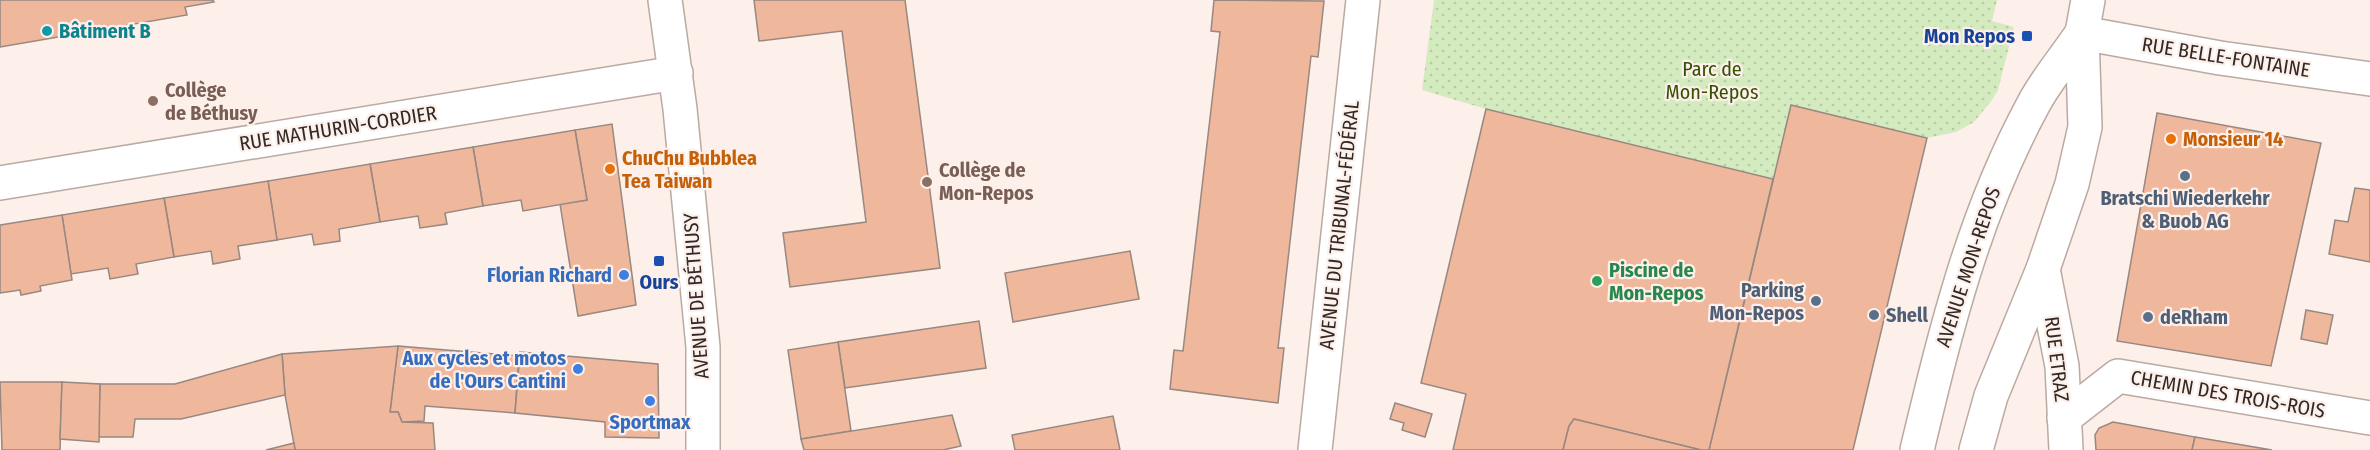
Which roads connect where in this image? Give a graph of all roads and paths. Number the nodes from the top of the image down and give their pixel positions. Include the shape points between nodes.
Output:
1 (665, 0) edge
2 (1363, 0) edge
3 (2088, 0) edge
4 (2082, 33) junction
5 (676, 73) junction
6 (2370, 79) edge
7 (0, 183) edge
8 (2043, 269) junction
9 (2064, 418) junction
10 (2370, 418) edge
11 (703, 450) edge
12 (1315, 450) edge
13 (1917, 450) edge
14 (1976, 450) edge
15 (2066, 450) edge

1 - 5 street, AVENUE DE BÉTHUSY
2 - 12 street, AVENUE DU TRIBUNAL-FÉDÉRAL
3 - 4 street, AVENUE MON-REPOS
4 - 6 street, RUE BELLE-FONTAINE
4 - 8 street, AVENUE MON-REPOS via 2085,127 2072,184
4 - 13 street, AVENUE MON-REPOS via 2034,103 1996,179 1971,243 1945,331
5 - 7 street, RUE MATHURIN-CORDIER
5 - 11 street, AVENUE DE BÉTHUSY via 703,347
8 - 9 street, RUE ETRAZ via 2062,366
8 - 14 street, AVENUE MON-REPOS via 1991,396
9 - 10 street, CHEMIN DES TROIS-ROIS via 2118,376
9 - 15 street, RUE ETRAZ

